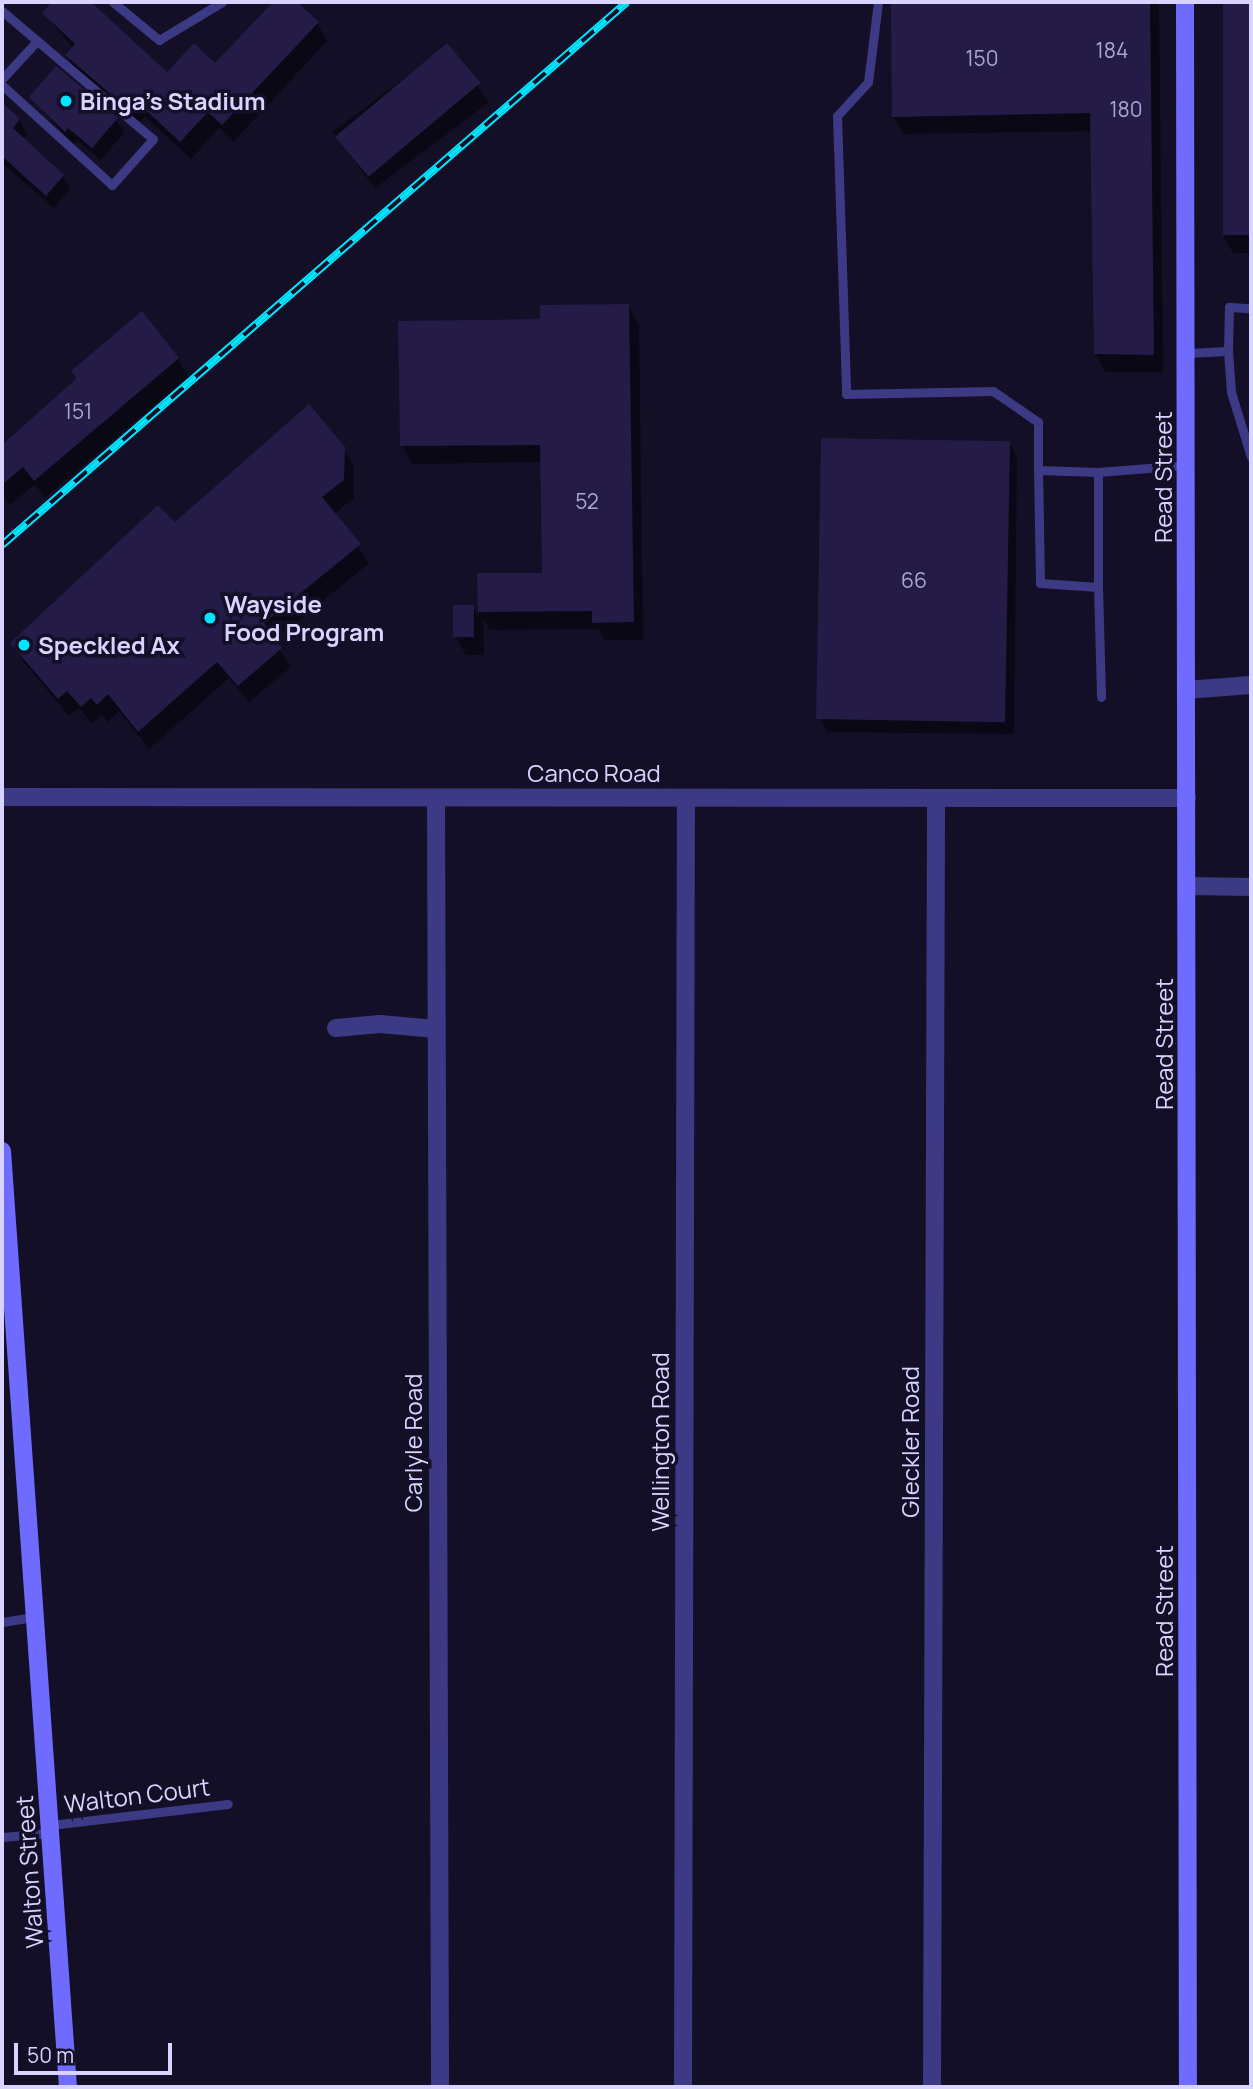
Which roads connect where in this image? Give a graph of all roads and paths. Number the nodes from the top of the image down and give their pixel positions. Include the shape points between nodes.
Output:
1 (113, 2) edge
2 (222, 2) edge
3 (878, 2) edge
4 (1185, 2) edge
5 (2, 11) edge
6 (37, 41) junction
7 (2, 79) edge
8 (2, 85) edge
9 (1251, 307) edge
10 (1228, 351) junction
11 (1187, 353) junction
12 (1251, 457) edge
13 (1187, 465) junction
14 (1038, 470) junction
15 (1098, 472) junction
16 (1098, 587) junction
17 (1251, 685) edge
18 (1186, 690) junction
19 (1101, 696) dead end
20 (2, 797) edge
21 (436, 798) junction
22 (686, 798) junction
23 (936, 798) junction
24 (1187, 798) junction
25 (1188, 886) junction
26 (1251, 887) edge
27 (336, 1028) dead end
28 (436, 1029) junction
29 (2, 1152) edge
30 (35, 1617) junction
31 (2, 1622) edge
32 (229, 1804) dead end
33 (51, 1829) junction
34 (2, 1837) edge
35 (68, 2087) edge
36 (440, 2087) edge
37 (682, 2087) edge
38 (932, 2087) edge
39 (1188, 2087) edge

1 - 2 lane via 159,40
3 - 14 lane via 868,82 837,116 846,394 993,391 1038,422
4 - 11 street, Read Street
5 - 6 lane
6 - 7 lane
6 - 8 lane via 153,139 112,185
9 - 10 lane via 1229,307
10 - 11 lane
10 - 12 lane via 1231,392
11 - 13 street, Read Street
13 - 15 lane
13 - 18 street, Read Street
14 - 15 lane
14 - 16 lane via 1040,583
15 - 16 lane
16 - 19 lane
17 - 18 street
18 - 24 street, Read Street
20 - 21 street, Canco Road
21 - 22 street, Canco Road
21 - 28 street, Carlyle Road
22 - 23 street, Canco Road
22 - 37 street, Wellington Road
23 - 24 street, Canco Road
23 - 38 street, Gleckler Road
24 - 25 street, Read Street
25 - 26 street
25 - 39 street, Read Street
27 - 28 street via 380,1024
28 - 36 street, Carlyle Road
29 - 30 street, Walton Street
30 - 31 lane
30 - 33 street, Walton Street
32 - 33 lane, Walton Court
33 - 34 lane, Walton Court
33 - 35 street, Walton Street

